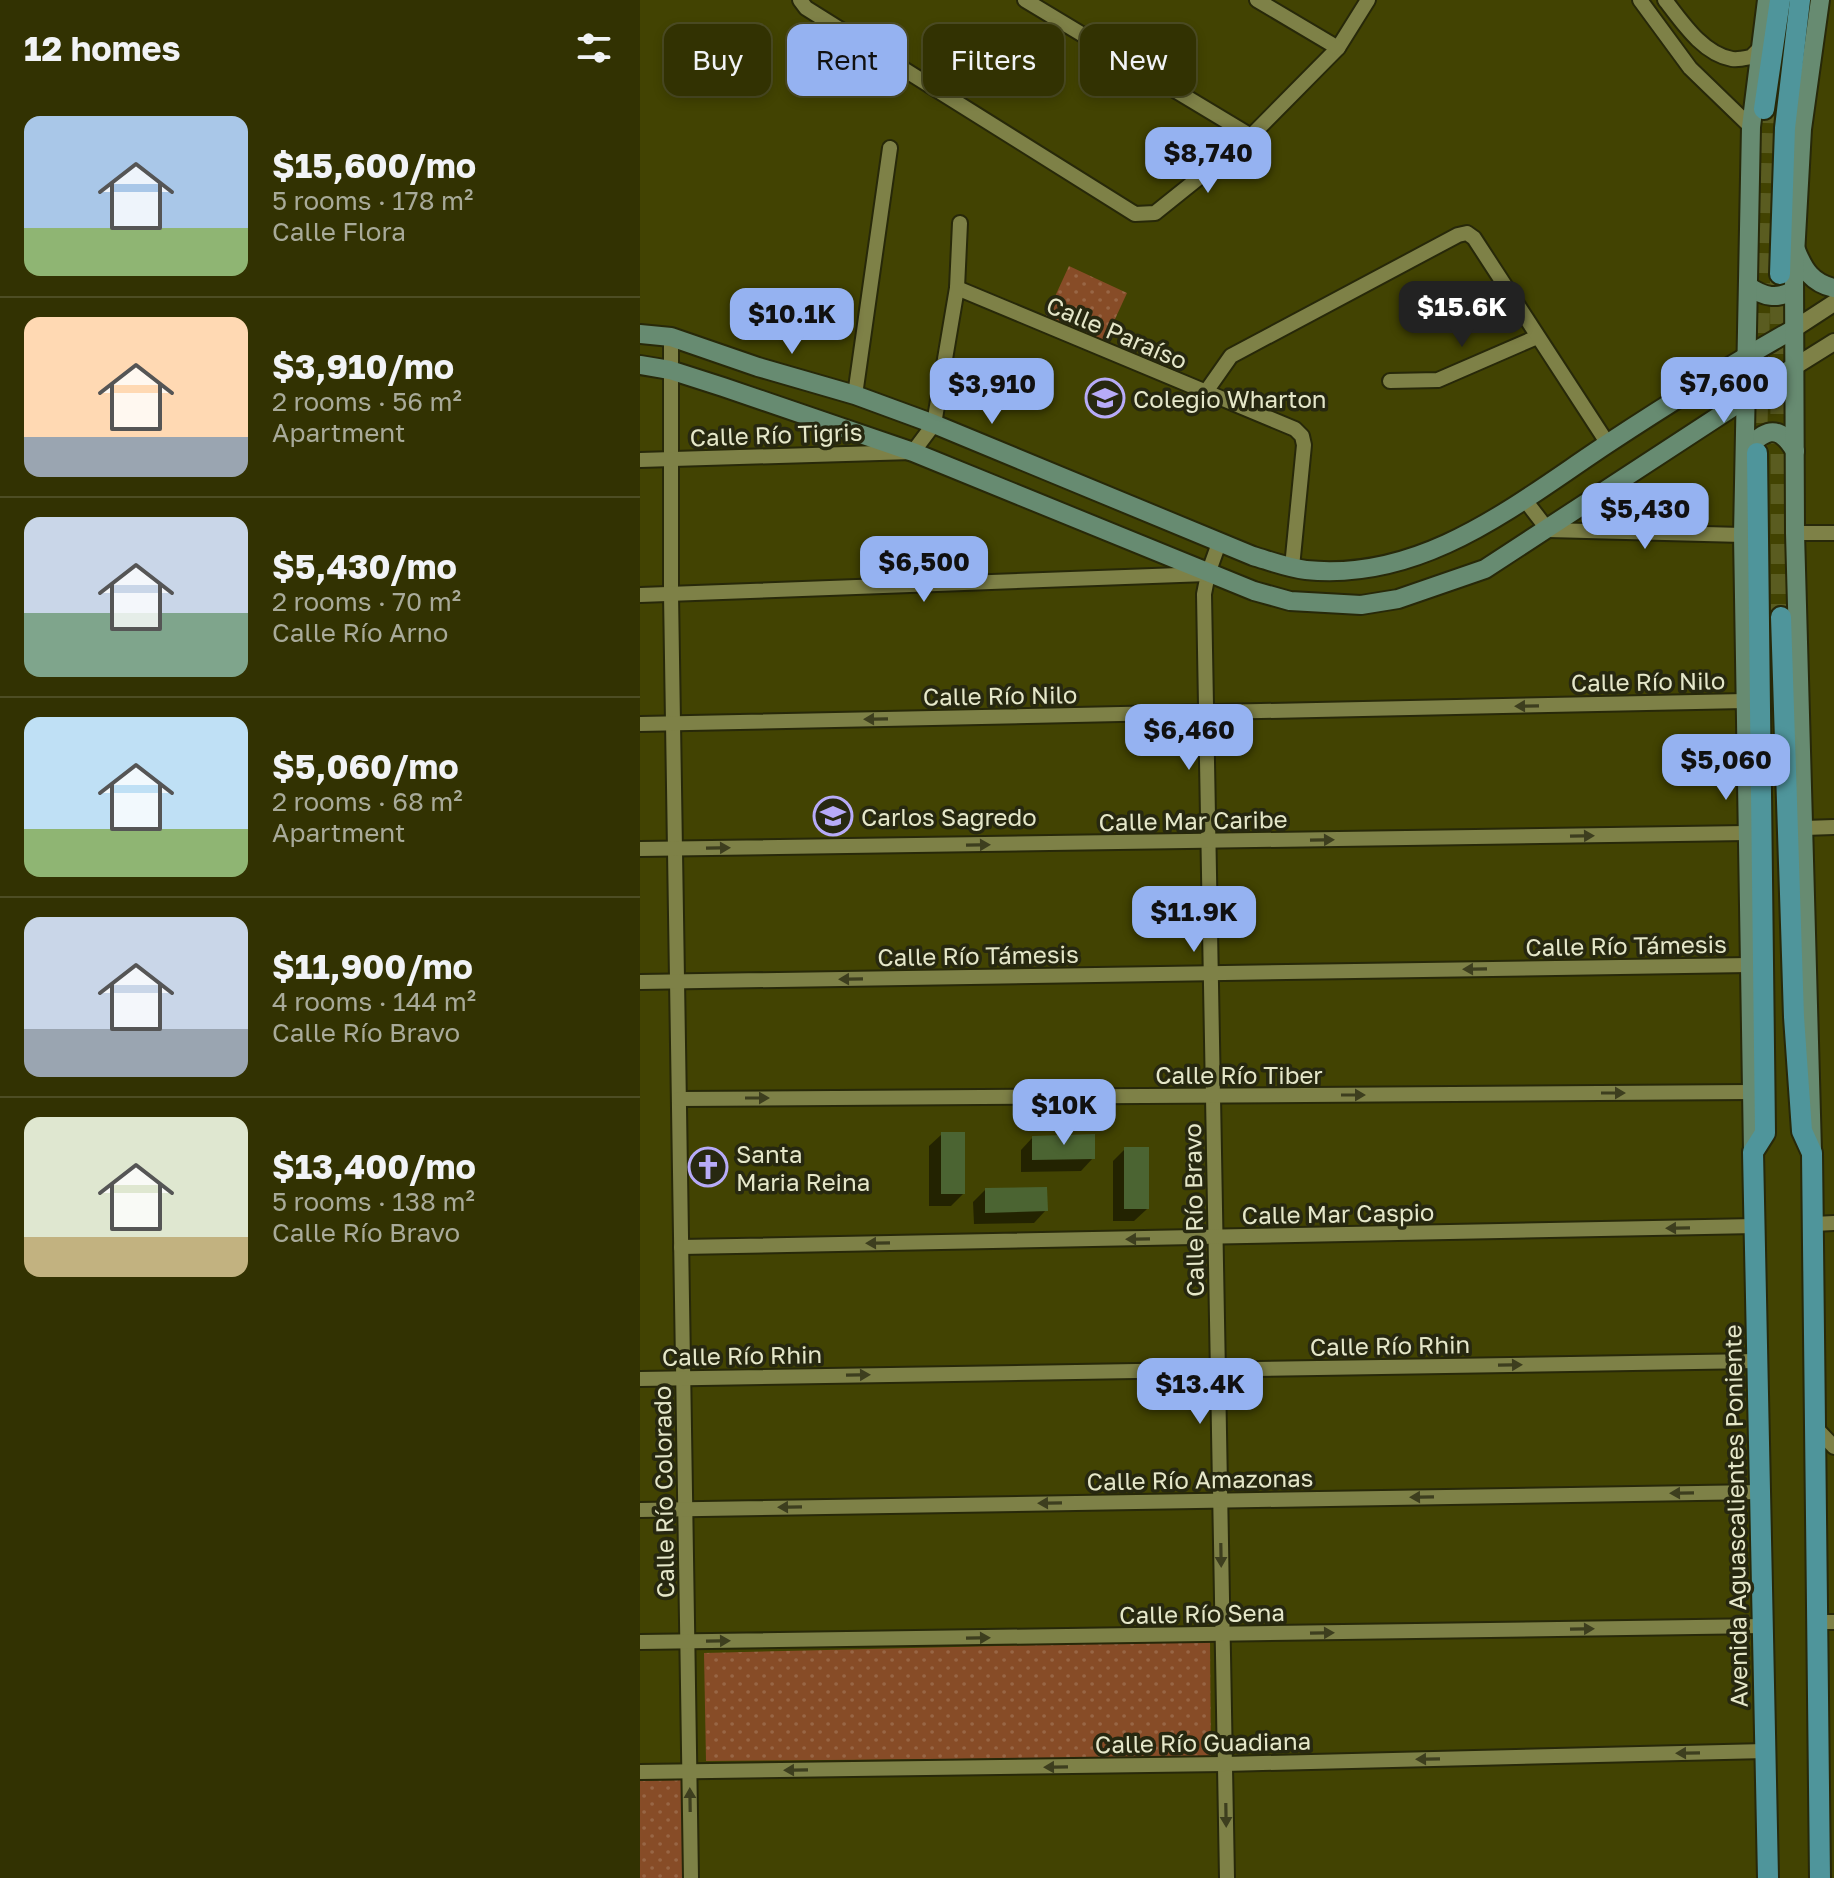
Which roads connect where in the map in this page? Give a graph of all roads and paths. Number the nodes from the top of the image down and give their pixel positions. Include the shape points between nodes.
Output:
1 (1025, 0) edge
2 (1257, 0) edge
3 (1368, 0) edge
4 (1640, 0) edge
5 (1665, 0) edge
6 (1767, 0) edge
7 (1780, 0) edge
8 (1800, 0) edge
9 (1820, 0) edge
10 (800, 1) edge
11 (1338, 48) junction
12 (1759, 49) junction
13 (1764, 109) tunnel mouth
14 (1751, 127) junction
15 (1251, 136) junction
16 (890, 148) dead end
17 (960, 223) dead end
18 (1794, 245) junction
19 (1787, 282) junction
20 (1748, 286) junction
21 (957, 288) junction
22 (1834, 288) edge
23 (1834, 303) edge
24 (1794, 329) junction
25 (640, 334) edge
26 (671, 337) junction
27 (1537, 337) junction
28 (1834, 342) edge
29 (1747, 355) junction
30 (640, 365) edge
31 (1794, 367) junction
32 (670, 370) junction
33 (1390, 381) dead end
34 (1205, 393) junction
35 (855, 395) junction
36 (1746, 398) junction
37 (934, 424) junction
38 (1608, 444) junction
39 (1795, 451) junction
40 (913, 452) junction
41 (1751, 452) junction
42 (670, 459) junction
43 (640, 460) edge
44 (1525, 500) junction
45 (1548, 530) junction
46 (1795, 533) junction
47 (1834, 533) edge
48 (1743, 535) junction
49 (1219, 543) junction
50 (1292, 567) junction
51 (1208, 574) junction
52 (671, 594) junction
53 (640, 595) edge
54 (1781, 617) tunnel mouth
55 (1745, 701) junction
56 (1206, 713) junction
57 (673, 723) junction
58 (640, 724) edge
59 (1834, 827) edge
60 (1804, 828) junction
61 (1747, 833) junction
62 (1209, 842) junction
63 (675, 848) junction
64 (640, 849) edge
65 (1749, 965) junction
66 (1211, 973) junction
67 (640, 982) edge
68 (677, 982) junction
69 (1751, 1092) junction
70 (1213, 1096) junction
71 (679, 1099) junction
72 (1753, 1152) junction
73 (1812, 1153) junction
74 (1824, 1223) edge
75 (1756, 1226) junction
76 (1216, 1237) junction
77 (681, 1247) junction
78 (1757, 1361) junction
79 (1218, 1369) junction
80 (683, 1378) junction
81 (640, 1379) edge
82 (1815, 1427) junction
83 (1834, 1447) edge
84 (1760, 1492) junction
85 (1220, 1500) junction
86 (685, 1509) junction
87 (640, 1510) edge
88 (1825, 1622) edge
89 (1764, 1626) junction
90 (1223, 1635) junction
91 (640, 1642) edge
92 (687, 1642) junction
93 (1826, 1747) edge
94 (1766, 1751) junction
95 (1225, 1764) junction
96 (640, 1772) edge
97 (689, 1772) junction
98 (691, 1878) edge
99 (1227, 1878) edge
100 (1768, 1878) edge
101 (1820, 1878) edge

1 - 15 street
2 - 11 street
3 - 11 street
4 - 14 street via 1690,68
5 - 12 street via 1710,49 1732,59 1751,57
6 - 12 main road, Avenida Aguascalientes Poniente
7 - 13 main road
8 - 19 main road via 1785,128
9 - 18 main road via 1802,129
10 - 15 street via 1135,214 1155,213
11 - 15 street
12 - 14 main road, Avenida Aguascalientes Poniente
14 - 20 main road, Avenida Aguascalientes Poniente
16 - 35 street
17 - 21 street
18 - 19 main road
18 - 22 main road via 1811,277
19 - 20 main road via 1779,297
19 - 24 main road
20 - 29 main road, Avenida Aguascalientes Poniente
21 - 34 street, Calle Paraíso
21 - 37 street
23 - 24 street
24 - 29 main road
24 - 31 main road
25 - 26 main road
26 - 32 street, Calle Río Colorado
26 - 35 main road
27 - 33 street via 1438,380
27 - 34 street via 1467,233 1231,356
27 - 38 street
28 - 31 street
29 - 36 main road, Avenida Aguascalientes Poniente
29 - 38 main road
30 - 32 main road
31 - 36 main road
31 - 39 main road
32 - 40 main road
32 - 42 street, Calle Río Colorado
34 - 50 street, Calle Paraíso via 1302,436
35 - 37 main road
36 - 41 main road, Avenida Aguascalientes Poniente
36 - 45 main road
37 - 40 street
37 - 49 main road
38 - 44 main road
39 - 41 main road via 1788,440 1772,432 1762,434
39 - 46 main road
40 - 42 street, Calle Río Tigris
40 - 51 main road
41 - 48 main road, Avenida Aguascalientes Poniente
41 - 72 main road, Avenida Aguascalientes Poniente via 1765,1133
42 - 43 street, Calle Río Tigris
42 - 52 street, Calle Río Colorado
44 - 45 street
44 - 50 main road via 1435,551 1345,571
45 - 48 street
45 - 51 main road via 1485,569 1398,599 1361,605 1290,601
46 - 47 street
46 - 60 main road
48 - 55 main road, Avenida Aguascalientes Poniente
49 - 50 main road
49 - 51 street, Calle Río Bravo
51 - 52 street
51 - 56 street, Calle Río Bravo
52 - 53 street
52 - 57 street, Calle Río Colorado
54 - 73 main road via 1794,1017 1802,1131
55 -> 56 street, Calle Río Nilo
55 - 61 main road, Avenida Aguascalientes Poniente
56 -> 57 street, Calle Río Nilo
56 - 62 street, Calle Río Bravo
57 - 58 street, Calle Río Nilo
57 - 63 street, Calle Río Colorado
59 - 60 street
60 - 73 main road
62 -> 61 street, Calle Mar Caribe
61 - 65 main road, Avenida Aguascalientes Poniente
63 -> 62 street, Calle Mar Caribe
62 - 66 street, Calle Río Bravo
63 - 64 street, Calle Mar Caribe
63 - 68 street, Calle Río Colorado
65 -> 66 street, Calle Río Támesis
65 - 69 main road, Avenida Aguascalientes Poniente
66 -> 68 street, Calle Río Támesis
66 - 70 street, Calle Río Bravo
67 - 68 street, Calle Río Támesis
68 - 71 street, Calle Río Colorado
70 -> 69 street, Calle Río Tiber
69 - 72 main road, Avenida Aguascalientes Poniente
71 -> 70 street, Calle Río Tiber
70 - 76 street, Calle Río Bravo
71 - 77 street, Calle Río Colorado
72 - 75 main road, Avenida Aguascalientes Poniente
73 - 74 main road
74 - 82 main road
75 -> 76 street, Calle Mar Caspio
75 - 78 main road, Avenida Aguascalientes Poniente
76 -> 77 street, Calle Mar Caspio
76 - 79 street, Calle Río Bravo
77 - 80 street, Calle Río Colorado
79 -> 78 street, Calle Río Rhin
78 - 84 main road, Avenida Aguascalientes Poniente
80 -> 79 street, Calle Río Rhin
79 - 85 street, Calle Río Bravo
80 - 81 street, Calle Río Rhin
80 - 86 street, Calle Río Colorado
82 - 83 street
82 - 88 main road
84 -> 85 street, Calle Río Amazonas
84 - 89 main road, Avenida Aguascalientes Poniente
85 -> 86 street, Calle Río Amazonas
85 -> 90 street, Calle Río Bravo
86 - 87 street, Calle Río Amazonas
86 - 92 street, Calle Río Colorado
88 - 93 main road
90 -> 89 street, Calle Río Sena
89 - 94 main road, Avenida Aguascalientes Poniente
92 -> 90 street, Calle Río Sena
90 - 95 street, Calle Río Bravo
91 - 92 street, Calle Río Sena
92 - 97 street, Calle Río Colorado
93 - 101 main road
94 -> 95 street, Calle Río Guadiana
94 - 100 main road, Avenida Aguascalientes Poniente
95 -> 97 street, Calle Río Guadiana
95 -> 99 street, Calle Río Bravo
96 - 97 street, Calle Río Guadiana
98 -> 97 street, Calle Río Colorado

